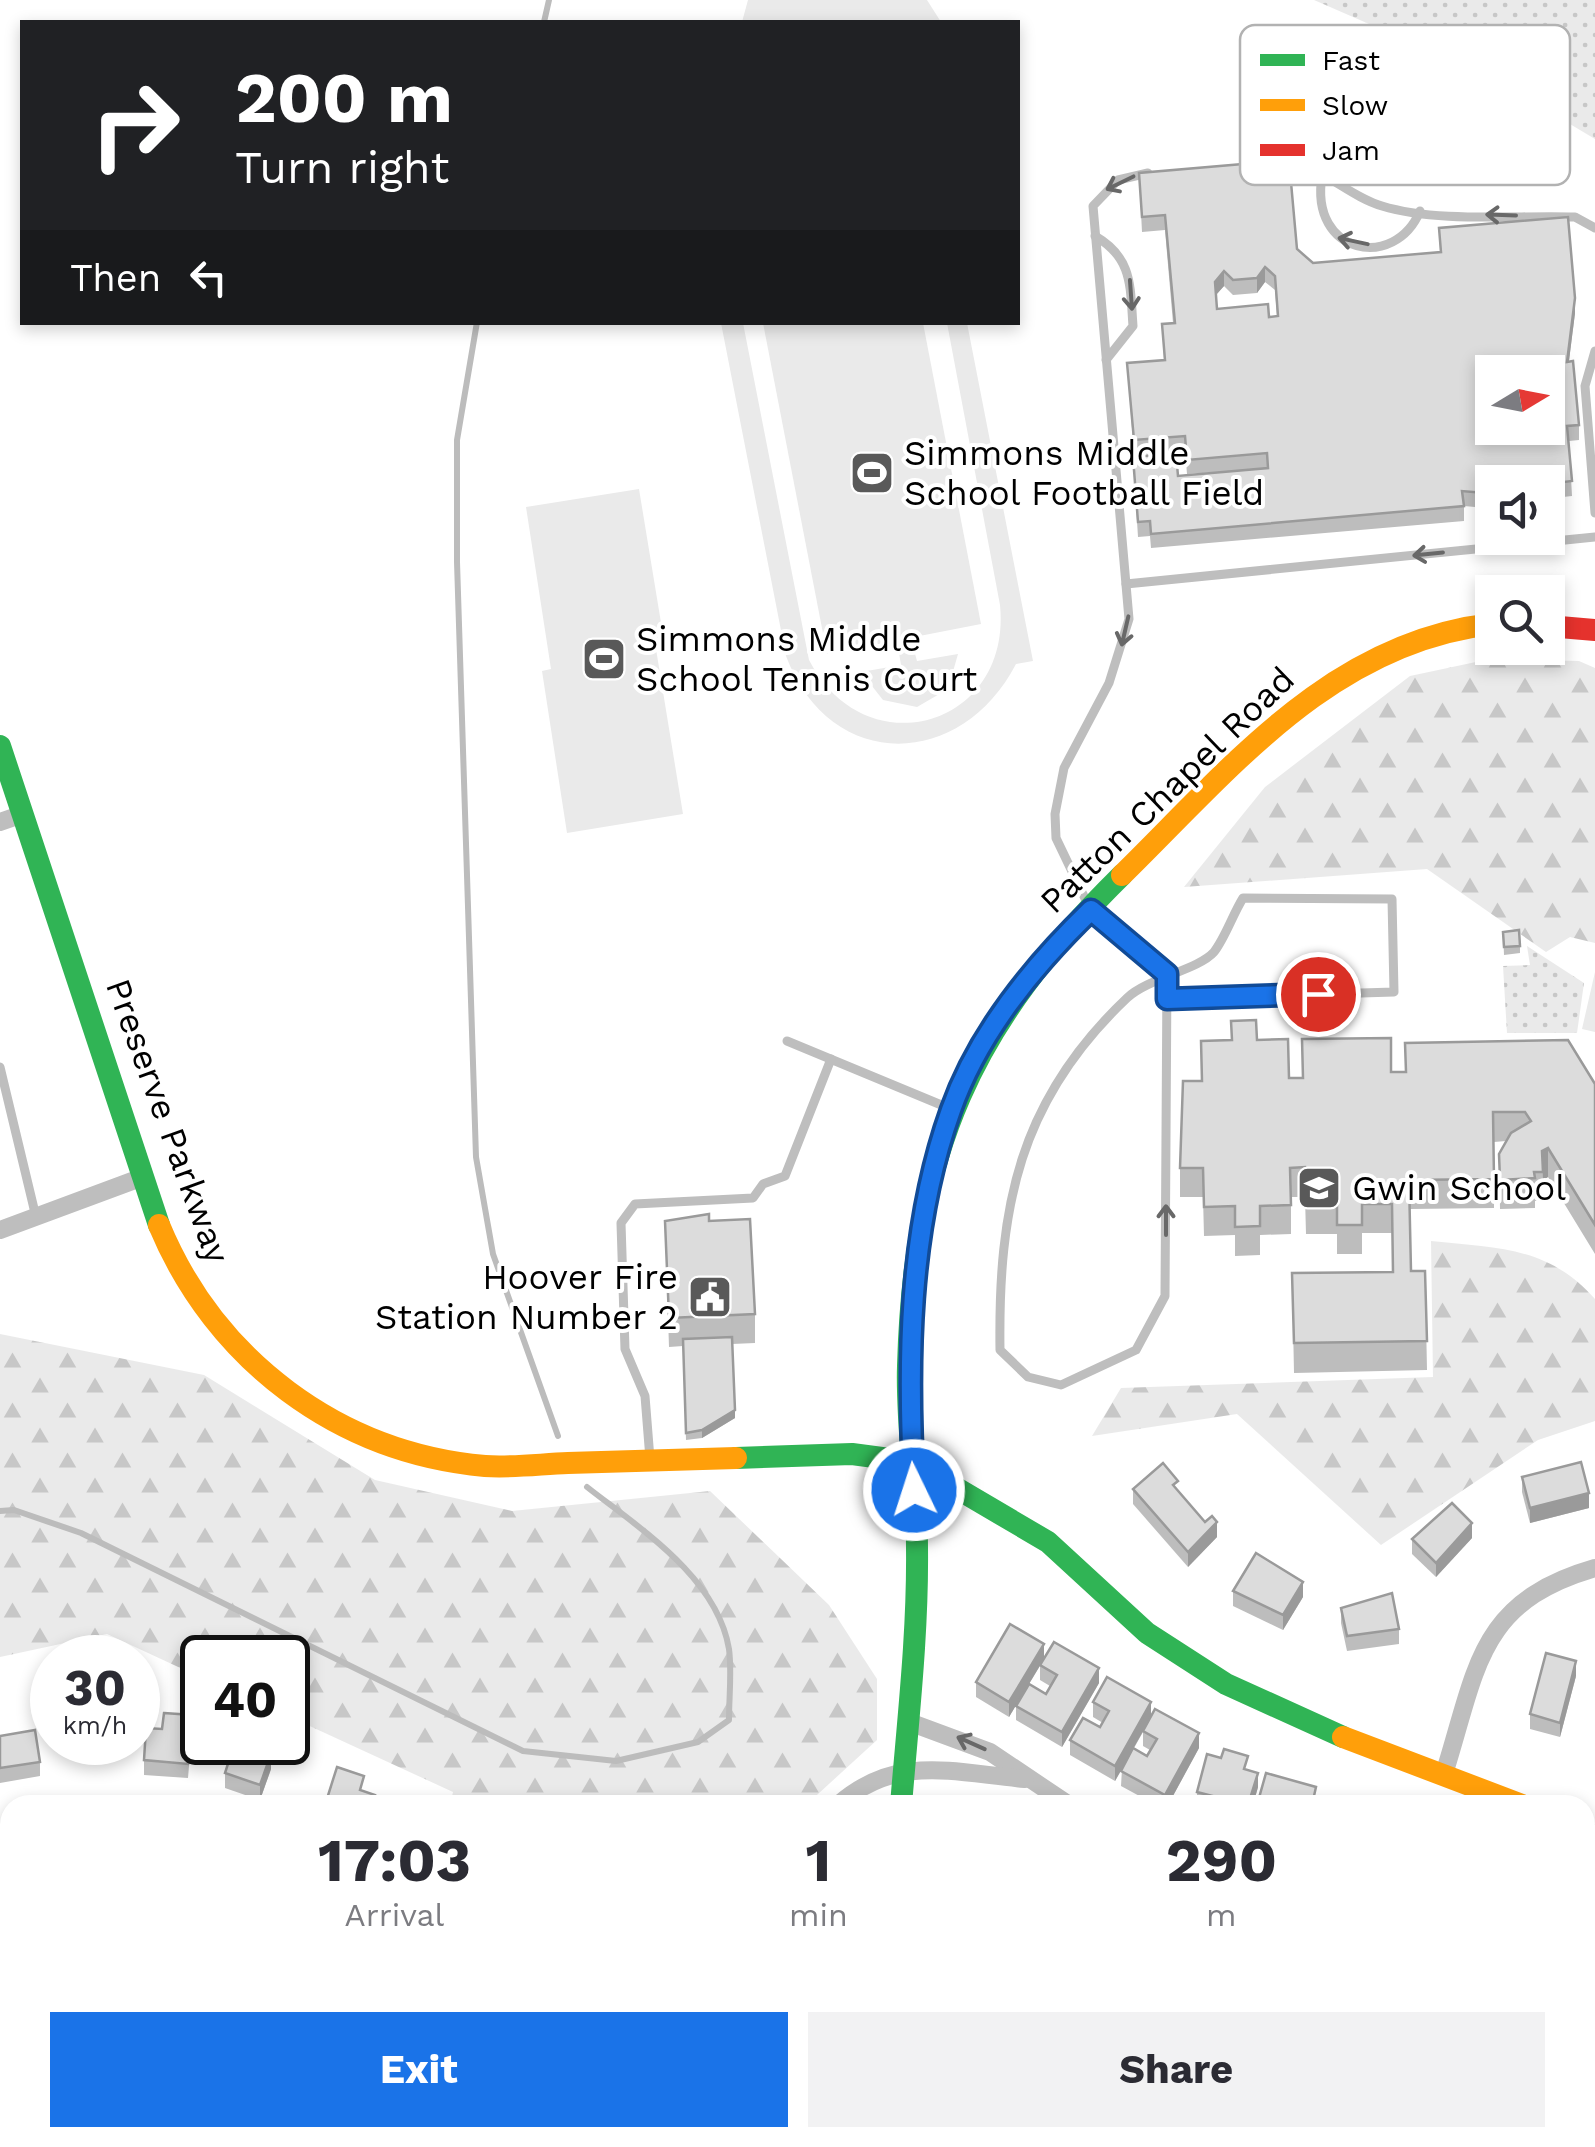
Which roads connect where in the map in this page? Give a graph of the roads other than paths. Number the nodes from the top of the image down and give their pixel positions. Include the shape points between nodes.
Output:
1 (1156, 173) edge
2 (1321, 185) edge
3 (1340, 185) edge
4 (1420, 211) junction
5 (1595, 228) edge
6 (1096, 236) junction
7 (1595, 351) edge
8 (1106, 360) junction
9 (1595, 513) edge
10 (1595, 537) edge
11 (1126, 584) junction
12 (1475, 627) edge
13 (1565, 627) edge
14 (1595, 630) edge
15 (0, 746) edge
16 (23, 814) junction
17 (0, 822) edge
18 (1091, 910) junction
19 (1167, 974) junction
20 (1167, 999) junction
21 (787, 1041) dead end
22 (830, 1059) junction
23 (0, 1066) edge
24 (951, 1109) junction
25 (143, 1177) junction
26 (36, 1217) junction
27 (0, 1230) edge
28 (650, 1461) junction
29 (912, 1462) junction
30 (1595, 1568) edge
31 (909, 1722) junction
32 (904, 1768) junction
33 (1444, 1774) junction
34 (1025, 1779) junction
35 (849, 1795) edge
36 (902, 1795) edge
37 (1052, 1795) edge
38 (1497, 1795) edge

1 -> 6 lane via 1118,180 1102,192 1093,206
4 -> 2 lane via 1402,238 1344,243 1323,218
3 - 4 lane via 1382,206
5 -> 4 lane via 1575,217
6 - 8 lane
6 -> 8 lane via 1116,248 1129,271 1133,326
7 - 9 lane via 1585,386
8 - 11 lane
10 -> 11 lane
11 -> 18 lane via 1129,618 1121,648 1064,768 1055,814 1056,838
12 - 18 street, Patton Chapel Road via 1423,636 1337,677 1281,718
13 - 14 street
15 - 16 street, Preserve Parkway
16 - 17 street
16 - 25 street, Preserve Parkway
18 - 19 lane
18 - 24 street, Patton Chapel Road via 1042,958 1010,1003
19 - 20 lane
19 - 20 lane via 1213,953 1243,898 1392,899 1394,992
19 -> 20 lane via 1130,994 1042,1104 1014,1177 999,1286 1000,1350 1028,1377 1061,1384 1136,1350 1166,1296
21 - 22 lane
22 - 24 lane
22 - 28 lane via 785,1176 764,1184 753,1198 634,1204 620,1223 625,1349 644,1396
23 - 26 lane
24 - 29 street, Patton Chapel Road via 916,1271 908,1410
25 - 26 street
25 - 28 street, Preserve Parkway via 196,1296 260,1371 327,1419 380,1444 444,1462
26 - 27 street
28 - 29 street, Preserve Parkway via 852,1454
29 - 31 street, Patton Chapel Road via 917,1544
29 - 33 street via 1048,1542 1184,1660 1334,1733
30 - 33 street via 1551,1581 1498,1625
31 - 32 street, Patton Chapel Road
34 -> 31 street via 990,1752
32 - 34 street
32 - 35 street
32 - 36 street, Patton Chapel Road
33 - 38 street
34 - 37 street

